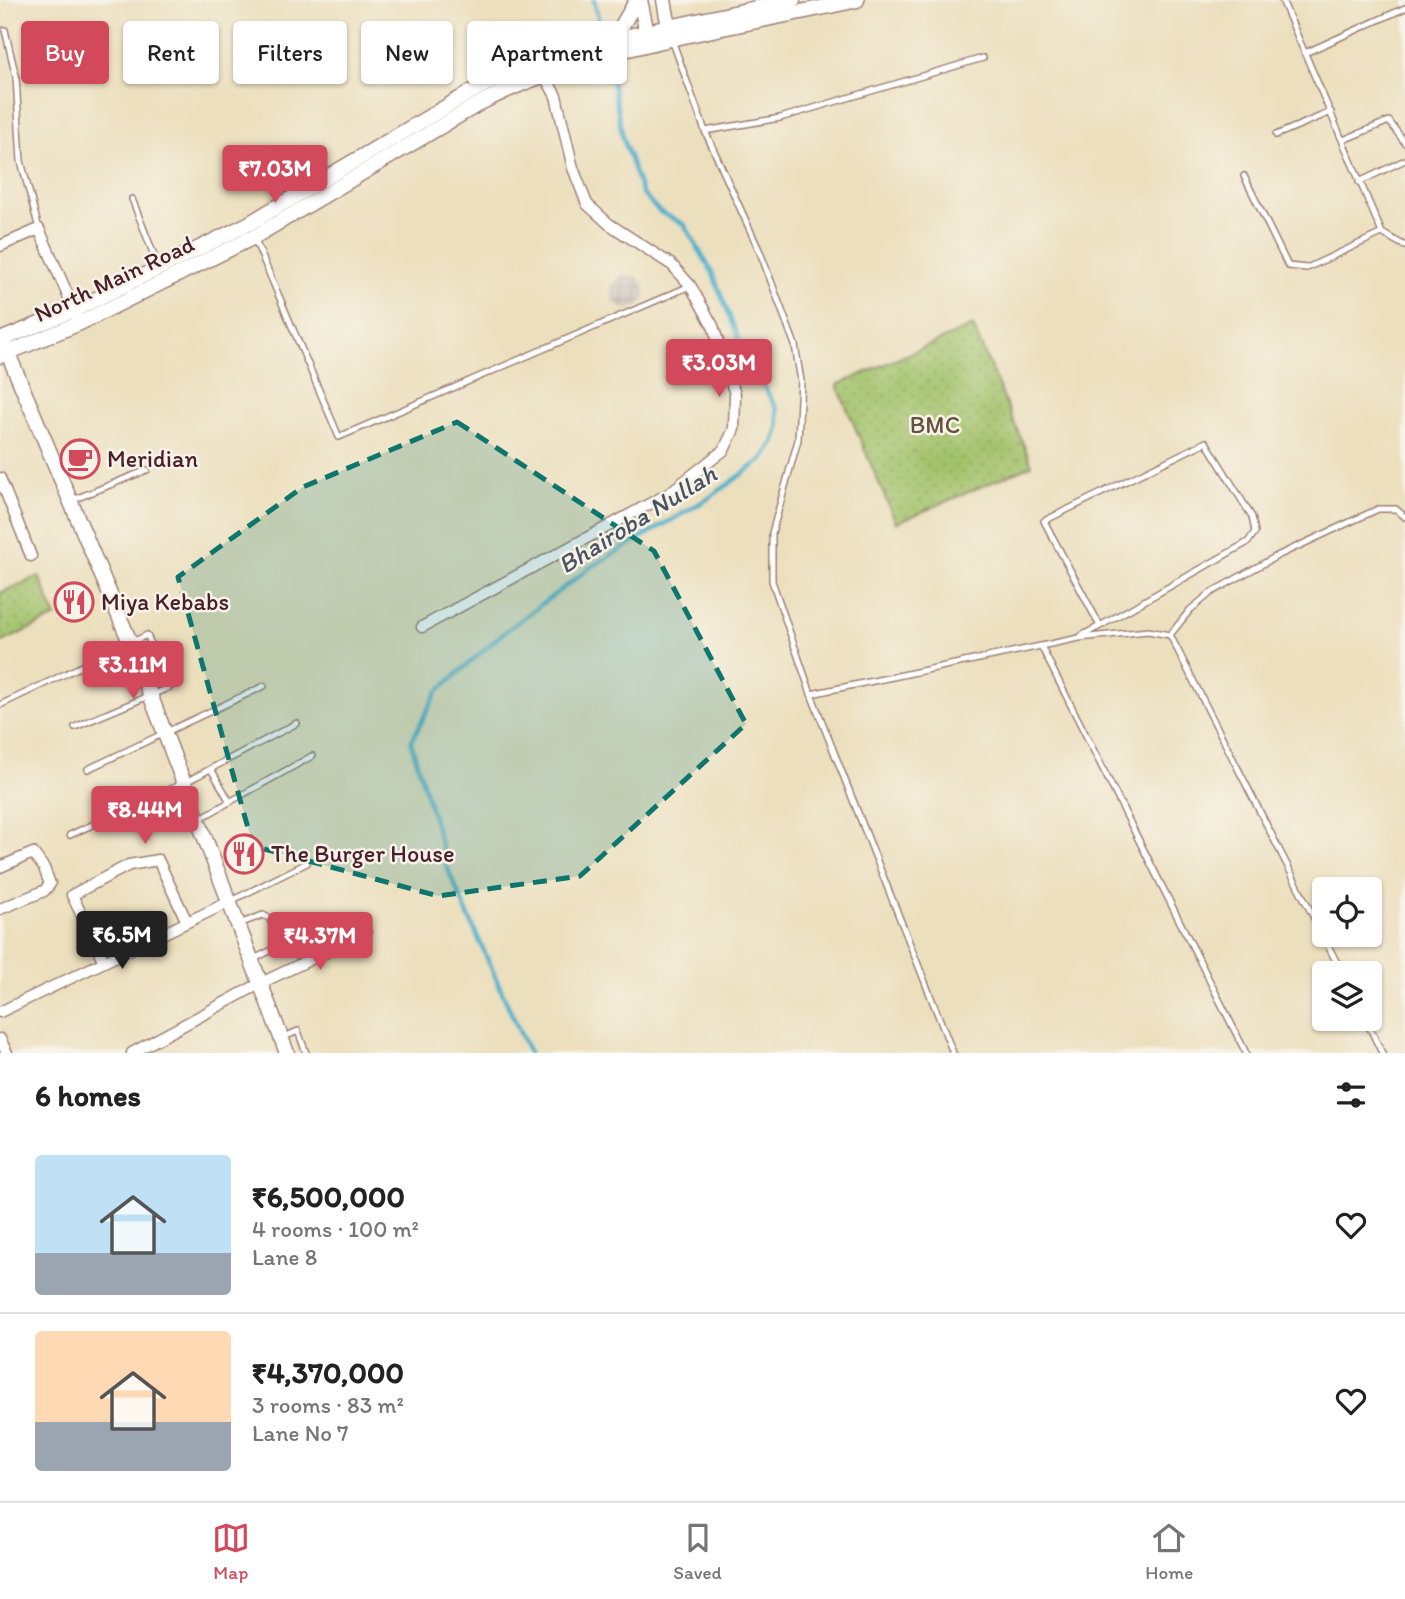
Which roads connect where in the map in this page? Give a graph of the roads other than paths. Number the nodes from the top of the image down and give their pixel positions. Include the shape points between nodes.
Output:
1 (638, 0) edge
2 (664, 0) edge
3 (793, 0) edge
4 (857, 0) edge
5 (1282, 0) edge
6 (1405, 8) edge
7 (626, 21) edge
8 (5, 30) dead end
9 (670, 32) junction
10 (648, 38) junction
11 (627, 41) edge
12 (1305, 53) junction
13 (983, 58) dead end
14 (492, 84) edge
15 (516, 84) edge
16 (553, 84) edge
17 (1331, 112) junction
18 (705, 131) junction
19 (1276, 135) dead end
20 (1343, 140) junction
21 (1405, 143) edge
22 (1405, 160) edge
23 (1244, 176) dead end
24 (1359, 181) junction
25 (132, 199) dead end
26 (39, 229) junction
27 (1382, 233) junction
28 (254, 237) junction
29 (0, 246) edge
30 (1405, 246) edge
31 (159, 268) junction
32 (690, 285) junction
33 (77, 317) junction
34 (3, 347) edge
35 (147, 470) dead end
36 (0, 478) edge
37 (71, 500) junction
38 (1405, 517) edge
39 (31, 556) dead end
40 (1100, 626) junction
41 (422, 627) dead end
42 (1170, 635) junction
43 (1079, 638) junction
44 (130, 642) junction
45 (1041, 646) junction
46 (264, 686) dead end
47 (811, 694) junction
48 (149, 696) junction
49 (0, 705) edge
50 (297, 723) dead end
51 (75, 727) dead end
52 (164, 734) junction
53 (312, 756) dead end
54 (88, 769) dead end
55 (211, 769) junction
56 (182, 784) junction
57 (230, 802) junction
58 (197, 820) junction
59 (70, 835) dead end
60 (307, 863) dead end
61 (0, 867) edge
62 (231, 901) junction
63 (1, 906) edge
64 (187, 922) junction
65 (239, 923) junction
66 (321, 925) dead end
67 (366, 933) dead end
68 (284, 944) junction
69 (253, 960) junction
70 (1336, 961) edge
71 (104, 962) junction
72 (261, 983) junction
73 (0, 1012) edge
74 (1371, 1031) edge
75 (281, 1038) junction
76 (0, 1039) edge
77 (7, 1053) edge
78 (132, 1053) edge
79 (287, 1053) edge
80 (306, 1053) edge
81 (953, 1053) edge
82 (1246, 1053) edge
83 (1382, 1053) edge

1 - 7 main road
1 - 10 main road
2 - 9 main road
3 - 9 main road, North Main Road via 685,22
4 - 9 main road, North Main Road via 702,34
5 - 12 lane
6 - 12 lane
8 - 26 lane via 16,77 21,161
9 - 10 main road, North Main Road
9 - 18 lane
10 - 11 main road, North Main Road
12 - 17 lane
13 - 18 lane via 780,118
14 - 31 main road, North Main Road via 476,89 248,225
15 - 28 main road, North Main Road
16 - 32 street via 587,204 672,265
17 - 19 lane
17 - 20 lane
18 - 47 lane via 760,252 797,357 801,381 798,440 772,533 772,580
20 - 21 lane via 1389,121
20 - 24 lane
22 - 24 lane
23 - 27 lane via 1288,266 1307,268
24 - 27 lane
25 - 31 lane
26 - 29 street
26 - 33 street
27 - 30 lane
28 - 32 lane via 339,437
28 - 33 main road, North Main Road
31 - 33 main road, North Main Road
32 - 41 street via 713,326 735,394 734,429 724,450 668,494
33 - 34 main road, North Main Road
34 - 37 main road
35 - 37 lane
36 - 39 street
37 - 44 main road
38 - 42 lane via 1387,506 1277,556 1212,592
40 - 40 lane via 1248,542 1255,532 1252,517 1206,442 1044,521
40 - 43 lane
42 - 43 lane via 1148,631
42 - 70 lane
43 - 45 lane
44 - 48 main road
44 - 48 lane via 147,635 170,687
44 - 49 lane
45 - 47 lane
45 - 82 lane
46 - 52 lane
47 - 81 lane
48 - 51 lane
48 - 52 main road
50 - 55 lane
52 - 54 lane
52 - 56 main road
53 - 57 lane
55 - 56 lane
55 - 57 lane
56 - 58 main road
56 - 59 lane
57 - 58 lane
58 - 62 main road
60 - 62 lane
61 - 63 street via 33,853 50,884 44,891
62 - 64 street
62 - 65 main road
64 - 71 street
64 - 71 street via 158,860 129,865 72,895
65 - 68 lane via 257,915 269,918
65 - 69 main road
66 - 68 lane
67 - 72 street
68 - 69 lane
69 - 72 main road
71 - 73 street
72 - 75 main road
72 - 78 street
74 - 83 lane
75 - 79 main road
75 - 80 lane via 298,1031
76 - 77 street

